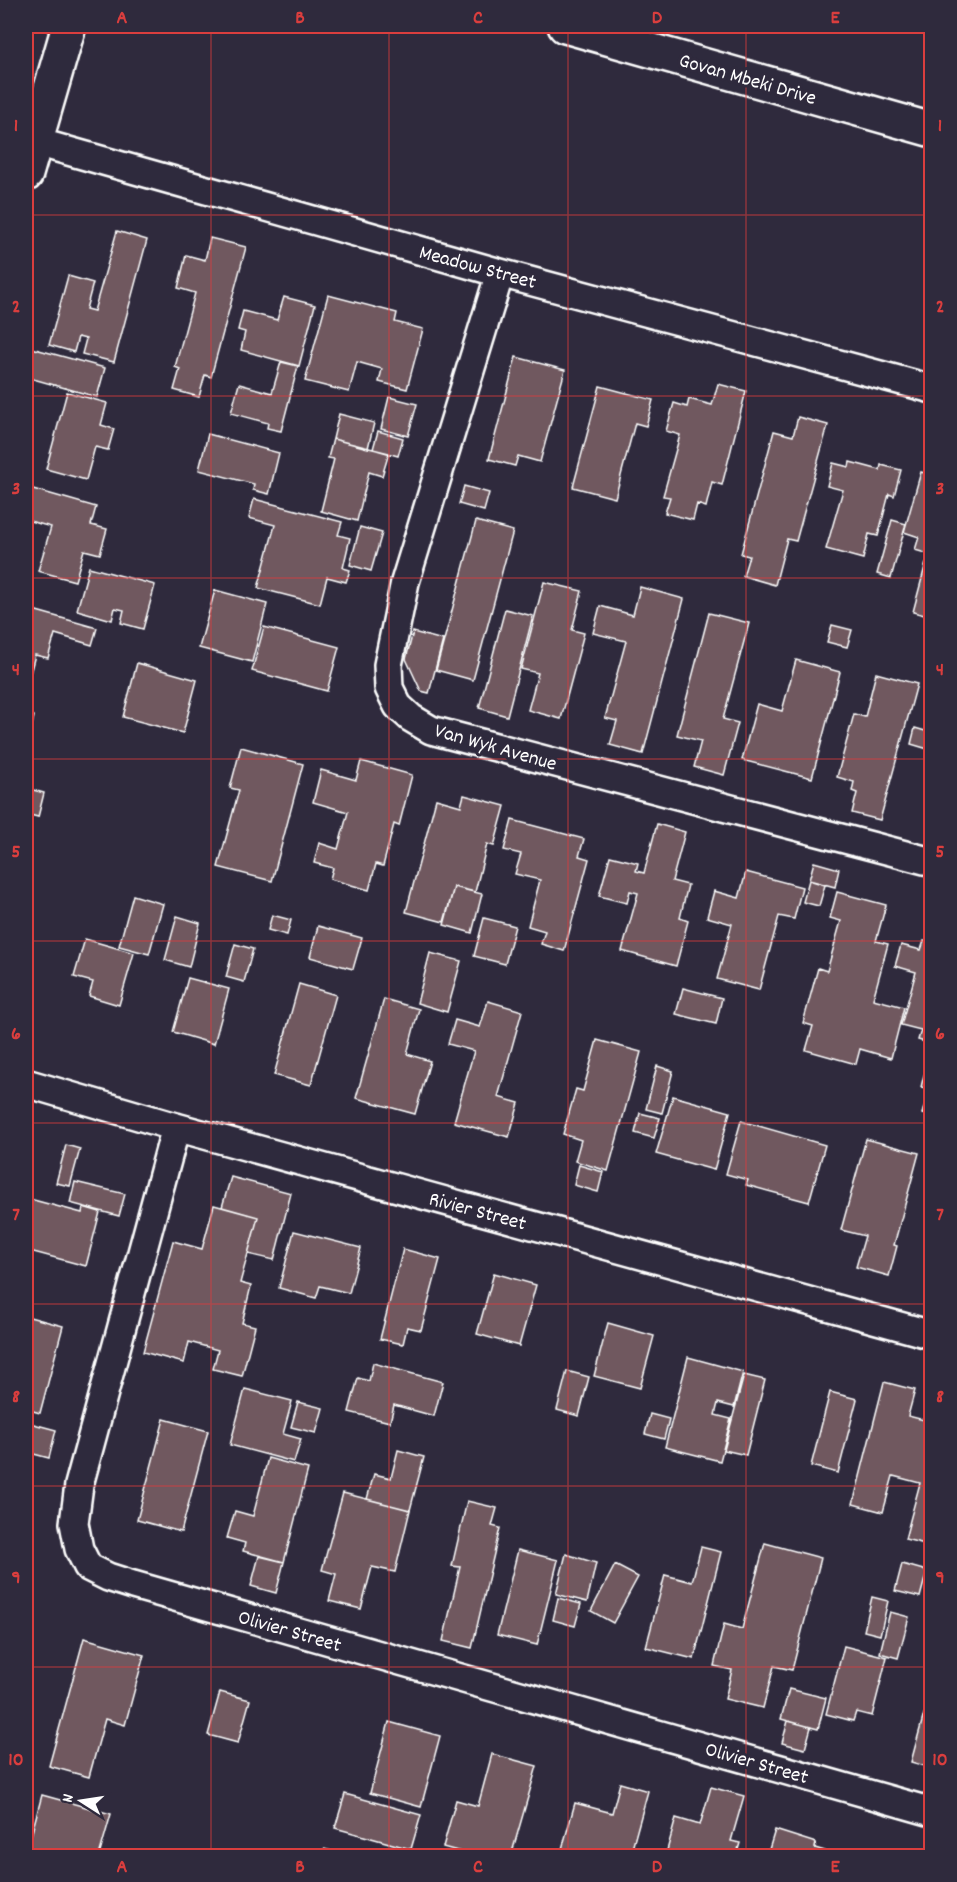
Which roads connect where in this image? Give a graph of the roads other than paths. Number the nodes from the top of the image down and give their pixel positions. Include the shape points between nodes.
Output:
1 (69, 26) edge
2 (565, 26) edge
3 (932, 130) edge
4 (30, 141) edge
5 (26, 174) edge
6 (500, 273) junction
7 (932, 388) edge
8 (932, 862) edge
9 (26, 1083) edge
10 (176, 1126) junction
11 (932, 1335) edge
12 (932, 1812) edge

1 - 4 main road
2 - 3 main road, Govan Mbeki Drive
4 - 5 main road
4 - 6 street, Meadow Street
6 - 7 street, Meadow Street
6 - 8 street, Van Wyk Avenue via 405,582 388,665 389,688 398,706 431,730
9 - 10 street, Rivier Street
10 - 11 street, Rivier Street
10 - 12 street, Olivier Street via 79,1485 74,1523 79,1549 88,1567 133,1585

